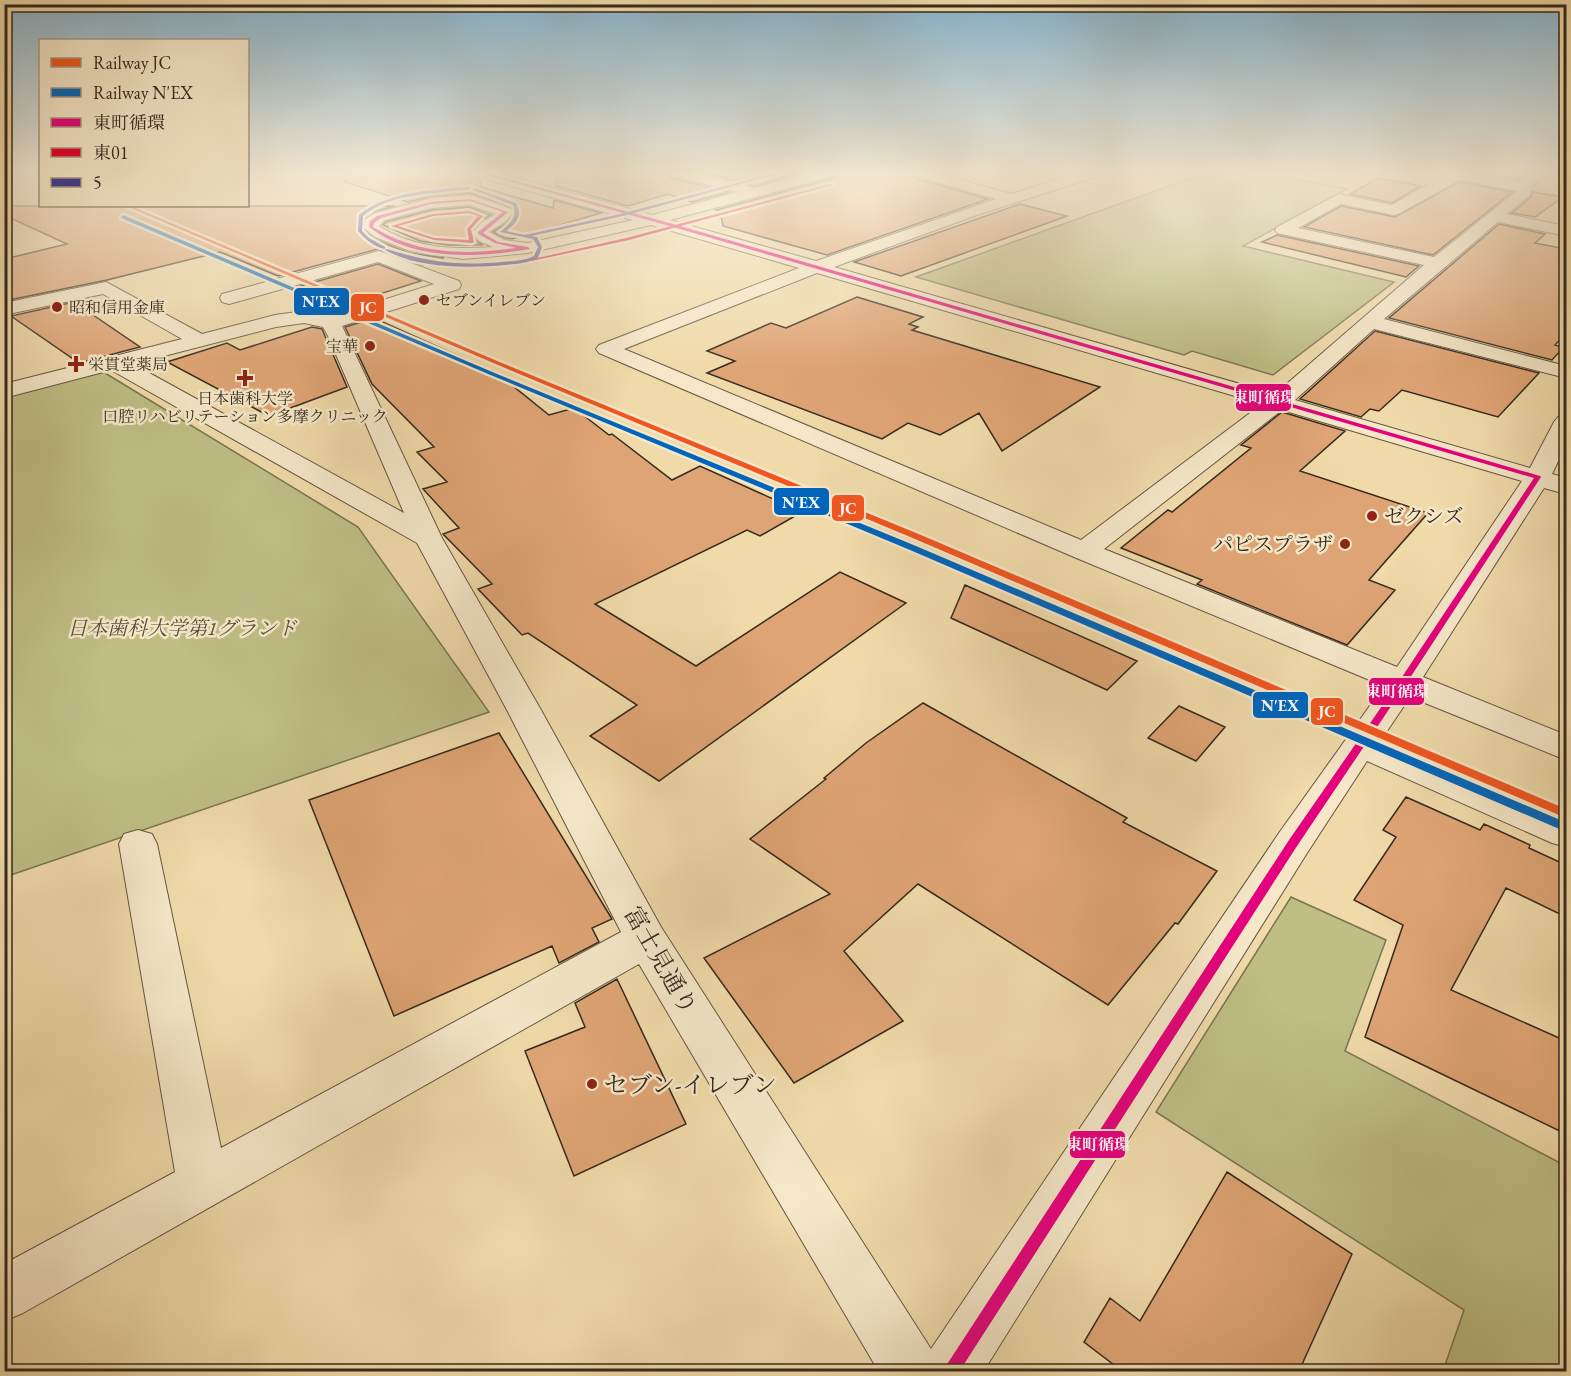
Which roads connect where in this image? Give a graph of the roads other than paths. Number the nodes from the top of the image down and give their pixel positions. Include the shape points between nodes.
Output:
1 (389, 237) edge
2 (472, 237) edge
3 (487, 237) edge
4 (576, 237) edge
5 (713, 237) edge
6 (902, 237) edge
7 (1318, 237) edge
8 (1469, 237) edge
9 (528, 248) junction
10 (417, 249) junction
11 (1437, 262) junction
12 (817, 267) junction
13 (229, 298) dead end
14 (4, 309) edge
15 (1371, 322) junction
16 (330, 323) junction
17 (201, 341) junction
18 (115, 363) junction
19 (1566, 372) edge
20 (4, 391) edge
21 (1279, 402) junction
22 (1566, 422) edge
23 (1538, 477) junction
24 (1566, 486) edge
25 (428, 538) junction
26 (1084, 551) junction
27 (1403, 682) junction
28 (1361, 745) junction
29 (1566, 748) edge
30 (1566, 833) edge
31 (138, 844) dead end
32 (646, 939) junction
33 (203, 1184) junction
34 (4, 1294) edge
35 (912, 1371) edge
36 (950, 1371) edge

1 - 10 street
2 - 10 street
3 - 9 street
4 - 9 street
5 - 12 street
6 - 12 street
7 - 11 street
8 - 11 street
9 - 10 street via 471,254
11 - 15 street
12 - 21 street
12 - 26 street via 606,349
13 - 16 street via 380,256 452,285
14 - 17 street via 106,288
15 - 19 street
15 - 21 street
16 - 17 street via 304,317 275,321
16 - 25 street, 富士見通り
17 - 18 street
18 - 20 street
18 - 25 street
21 - 23 street
21 - 26 street
22 - 23 street
23 - 24 street
23 - 27 street
25 - 32 street, 富士見通り
26 - 27 street
27 - 28 street
27 - 29 street
28 - 30 street
28 - 36 street via 1293,843
31 - 33 street
32 - 33 street
32 - 35 street, 富士見通り
33 - 34 street

